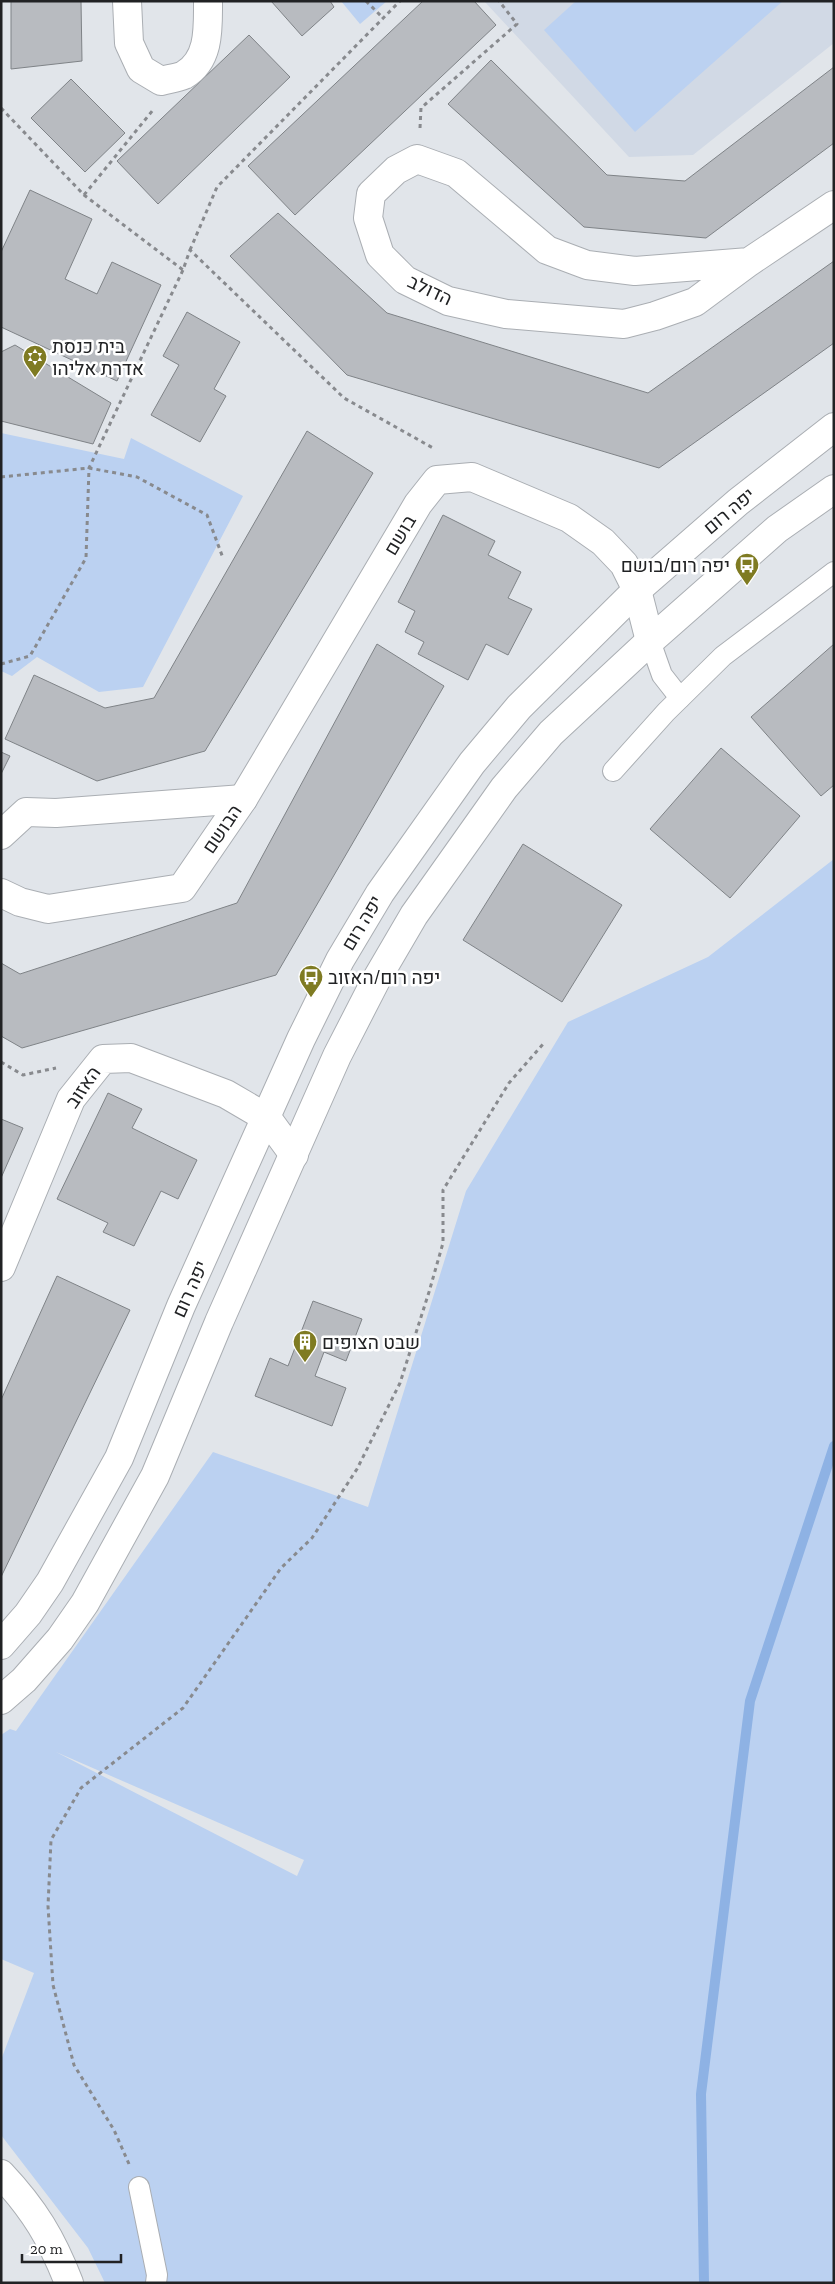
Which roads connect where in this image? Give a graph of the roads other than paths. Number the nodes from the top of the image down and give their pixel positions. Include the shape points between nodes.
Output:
1 (127, 1) edge
2 (208, 1) edge
3 (834, 205) edge
4 (749, 262) junction
5 (834, 427) edge
6 (834, 489) edge
7 (834, 572) edge
8 (637, 590) junction
9 (650, 641) junction
10 (680, 698) junction
11 (613, 771) dead end
12 (242, 799) junction
13 (1, 834) edge
14 (1, 893) edge
15 (266, 1118) junction
16 (294, 1155) junction
17 (1, 1267) edge
18 (1, 1645) edge
19 (1, 1700) edge
20 (1, 2174) edge
21 (139, 2187) road end
22 (69, 2283) edge
23 (156, 2283) edge

1 - 2 street via 129,43 141,69 161,81 183,75 202,58 208,28
3 - 4 street, הדולב
4 - 4 street, הדולב via 695,302 624,324 506,314 448,301 404,280 380,255 368,218 371,194 396,170 417,159 456,173 547,250 587,265 635,271
5 - 8 street, יפה רום via 738,502
6 - 9 street via 777,530
7 - 10 lane via 722,656
8 - 9 street
8 - 12 street, בושם via 624,564 603,542 570,518 472,477 438,480 418,504
8 - 15 street, יפה רום via 518,707 419,836 340,960 300,1039
9 - 10 lane via 662,675
9 - 16 street via 552,733 504,788 441,876 376,980 337,1056
10 - 11 lane
12 - 13 street, הבושם via 56,813 26,812
12 - 14 street, הבושם via 182,888 48,909
15 - 16 street, האזוב
15 - 17 street, האזוב via 226,1094 131,1058 103,1059 70,1099
15 - 18 street, יפה רום via 119,1458 50,1582
16 - 19 street via 155,1476 85,1603 60,1639 24,1680
20 - 22 street via 27,2201 57,2251
21 - 23 lane

